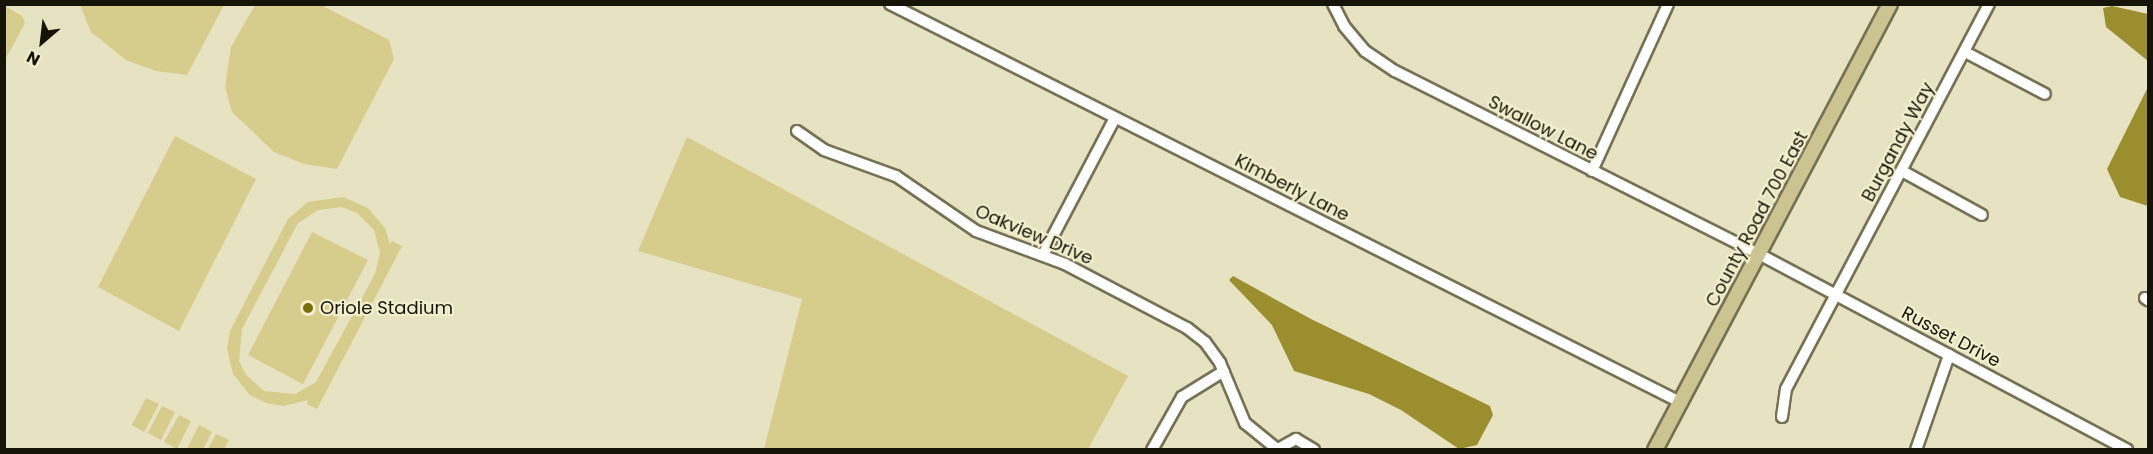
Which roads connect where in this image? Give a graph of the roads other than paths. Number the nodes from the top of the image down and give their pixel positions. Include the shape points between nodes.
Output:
1 (890, 4) edge
2 (1333, 4) edge
3 (1668, 4) edge
4 (1890, 4) edge
5 (1989, 4) edge
6 (1965, 52) junction
7 (2045, 94) dead end
8 (1115, 118) junction
9 (797, 131) dead end
10 (1592, 171) junction
11 (1902, 171) junction
12 (1982, 215) dead end
13 (1759, 254) junction
14 (1043, 255) junction
15 (1835, 295) junction
16 (1949, 355) junction
17 (1224, 371) junction
18 (1680, 402) junction
19 (1782, 417) dead end
20 (1276, 449) edge
21 (1152, 450) edge
22 (1314, 450) edge
23 (1655, 450) edge
24 (1916, 450) edge
25 (2127, 450) edge

1 - 8 street, Kimberly Lane
2 - 10 street, Swallow Lane via 1344,26 1381,63
3 - 10 street
4 - 13 main road, County Road 700 East
5 - 6 street, Burgandy Way
6 - 7 street
6 - 11 street, Burgandy Way
8 - 14 street
8 - 18 street, Kimberly Lane
9 - 14 street, Oakview Drive via 824,150 896,176 976,231
10 - 13 street, Swallow Lane
11 - 12 street
11 - 15 street, Burgandy Way
13 - 15 street, Russet Drive
13 - 18 main road, County Road 700 East
14 - 17 street, Oakview Drive via 1187,328 1209,347
15 - 16 street, Russet Drive
15 - 19 street, Burgandy Way via 1786,389
16 - 24 street
16 - 25 street, Russet Drive
17 - 20 street, Oakview Drive via 1245,423
17 - 21 street via 1182,397
18 - 23 main road, County Road 700 East
20 - 22 street via 1296,439

